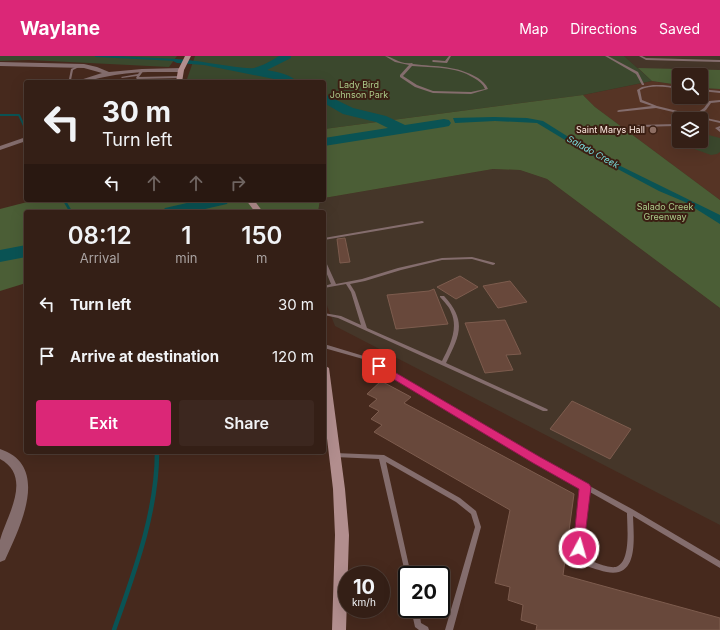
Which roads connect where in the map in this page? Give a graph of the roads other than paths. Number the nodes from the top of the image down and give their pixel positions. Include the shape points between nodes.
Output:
1 (188, 56) edge
2 (386, 56) edge
3 (435, 56) edge
4 (450, 56) edge
5 (606, 56) edge
6 (640, 56) edge
7 (680, 56) edge
8 (684, 60) junction
9 (433, 61) junction
10 (720, 62) edge
11 (0, 64) edge
12 (412, 64) junction
13 (80, 66) junction
14 (430, 66) junction
15 (182, 68) junction
16 (142, 72) junction
17 (108, 74) junction
18 (122, 77) dead end
19 (68, 80) edge
20 (85, 80) edge
21 (150, 80) edge
22 (180, 80) edge
23 (643, 84) dead end
24 (672, 87) edge
25 (708, 91) edge
26 (720, 92) edge
27 (720, 100) edge
28 (656, 107) junction
29 (619, 110) dead end
30 (677, 112) edge
31 (700, 112) edge
32 (708, 119) edge
33 (720, 122) edge
34 (672, 125) edge
35 (639, 126) dead end
36 (24, 140) edge
37 (0, 148) edge
38 (422, 222) dead end
39 (326, 239) edge
40 (493, 264) dead end
41 (326, 267) edge
42 (347, 283) junction
43 (334, 285) junction
44 (326, 287) edge
45 (442, 297) dead end
46 (326, 314) edge
47 (365, 329) junction
48 (326, 347) edge
49 (443, 364) junction
50 (326, 384) edge
51 (545, 410) dead end
52 (0, 454) edge
53 (335, 455) junction
54 (382, 457) junction
55 (585, 487) junction
56 (630, 511) junction
57 (0, 556) edge
58 (720, 565) edge
59 (406, 566) edge
60 (417, 618) edge
61 (339, 630) edge
62 (426, 630) edge
63 (449, 630) edge

1 - 15 main road
2 - 12 lane
3 - 9 lane
4 - 9 lane via 446,62
5 - 23 lane via 637,73
6 - 8 lane via 646,59
7 - 8 lane
8 - 10 lane
9 - 14 lane
11 - 13 street
12 - 14 lane
12 - 14 lane via 401,76 424,90 471,93 488,89 474,76 462,70
13 - 17 street via 95,68
13 - 19 lane via 72,70
15 - 16 street
15 - 22 main road
16 - 17 street
16 - 18 lane
16 - 21 lane via 137,79
17 - 20 street
24 - 28 lane via 644,86 638,90 641,101
25 - 26 lane
27 - 31 lane via 710,102
28 - 29 lane
28 - 30 lane
32 - 33 lane
34 - 35 lane
36 - 37 street
38 - 39 lane
40 - 42 lane via 472,258 442,259
41 - 43 lane
42 - 43 lane
42 - 47 lane via 353,292
43 - 44 lane
45 - 49 lane via 450,304 458,323 455,340
46 - 47 lane via 339,317
47 - 49 lane
48 - 55 lane via 365,358
49 - 51 lane
50 - 53 main road
52 - 57 street via 12,460 21,471 24,482 19,507
53 - 54 lane
53 - 61 main road via 342,535
54 - 59 lane
54 - 63 lane via 458,500 474,513 478,526
55 - 56 lane
55 - 56 lane via 579,548 581,556 587,562 608,569 622,568 630,548
56 - 58 lane
60 - 62 lane via 418,625

